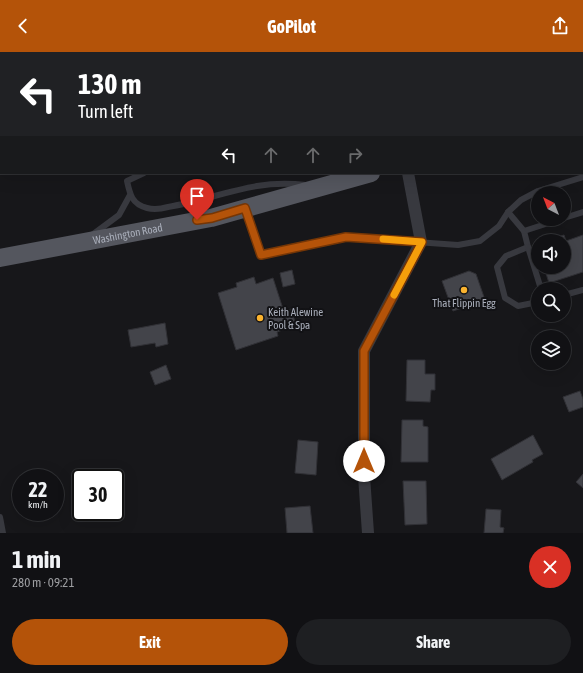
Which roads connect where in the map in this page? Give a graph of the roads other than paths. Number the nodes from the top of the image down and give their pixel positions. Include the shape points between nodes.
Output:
1 (142, 174) edge
2 (367, 174) edge
3 (408, 174) edge
4 (583, 177) edge
5 (320, 187) junction
6 (130, 195) junction
7 (245, 208) junction
8 (508, 212) junction
9 (583, 212) edge
10 (571, 216) edge
11 (539, 226) edge
12 (524, 231) junction
13 (82, 242) junction
14 (422, 242) junction
15 (528, 247) junction
16 (0, 258) edge
17 (539, 282) edge
18 (583, 290) edge
19 (571, 293) edge
20 (531, 303) edge
21 (0, 517) edge
22 (3, 533) edge
23 (368, 533) edge

1 - 6 lane via 128,181
2 - 5 main road, Washington Road
3 - 14 street
4 - 8 lane via 538,191 521,200
5 - 6 lane via 287,182 256,186 155,210 140,205
5 - 7 main road, Washington Road
6 - 13 lane via 119,215
7 - 13 main road, Washington Road via 212,218
7 - 14 lane via 261,255 346,237
8 - 12 lane
8 - 14 lane via 499,226 480,241 458,245
9 - 10 lane
11 - 12 lane
12 - 15 lane
13 - 16 main road, Washington Road
14 - 23 street via 364,351 364,476
15 - 17 lane
15 - 20 lane via 506,256 496,267 505,298 518,306
18 - 19 lane
21 - 22 lane

